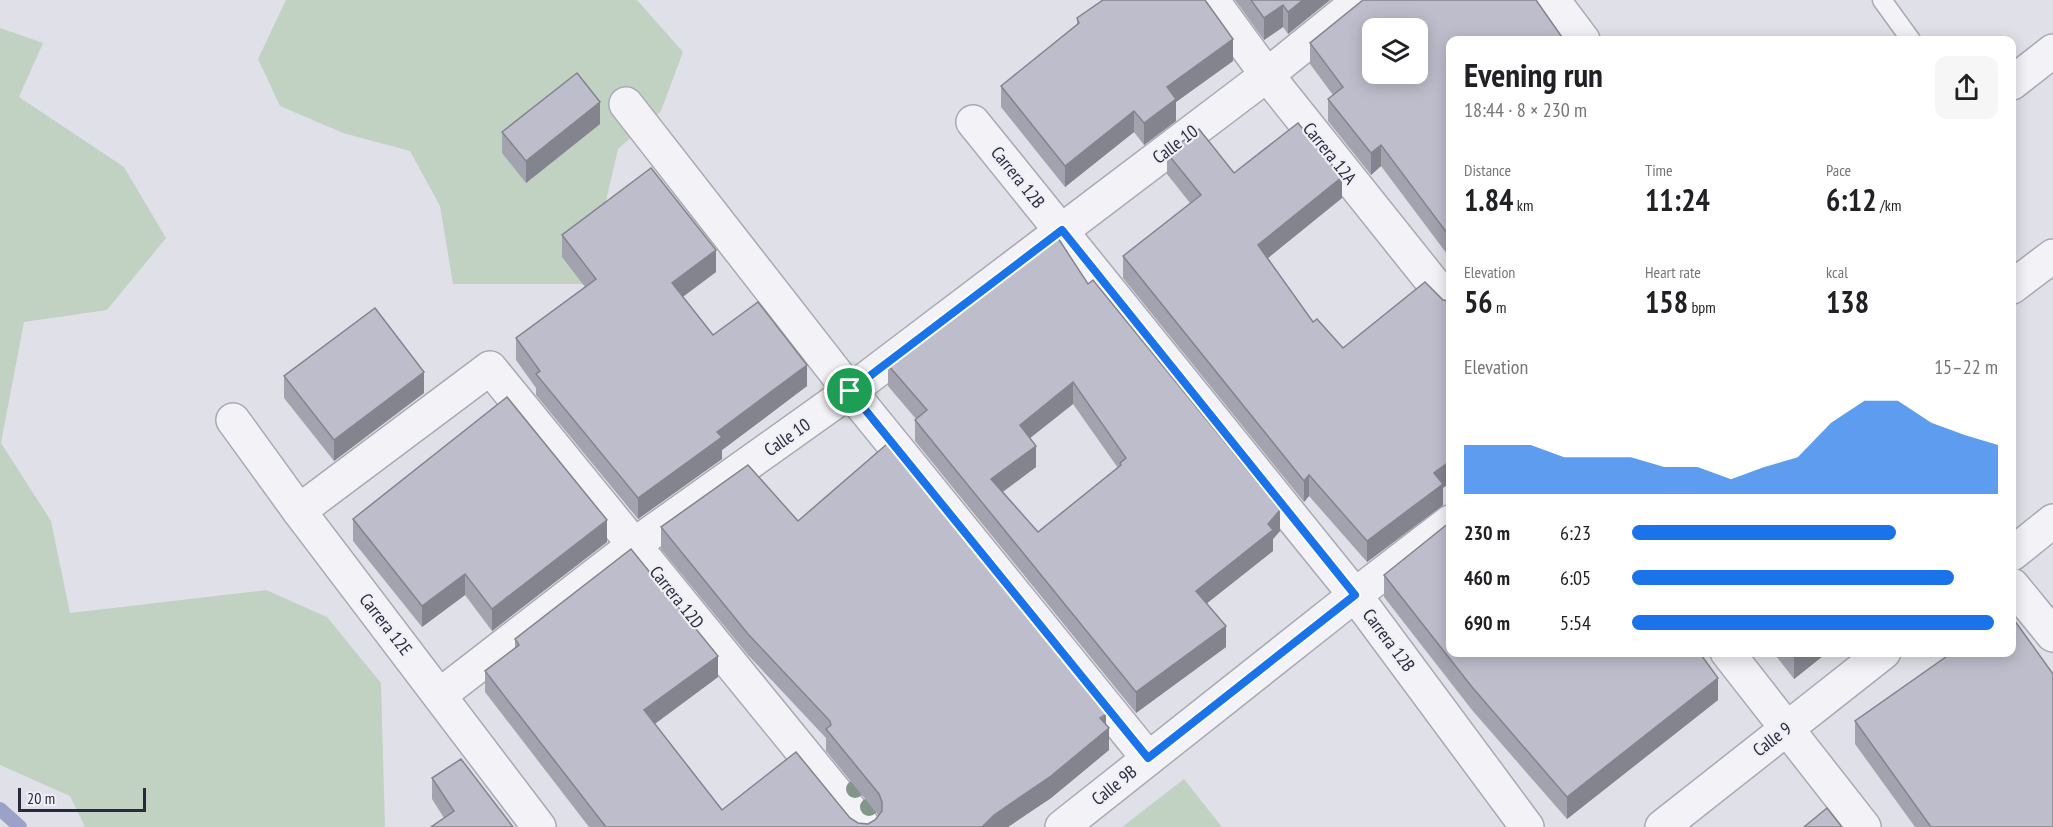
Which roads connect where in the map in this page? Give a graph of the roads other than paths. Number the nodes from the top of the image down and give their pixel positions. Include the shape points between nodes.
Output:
1 (1212, 0) edge
2 (1360, 0) edge
3 (1553, 0) edge
4 (1882, 0) edge
5 (1580, 36) edge
6 (1908, 36) edge
7 (2053, 51) edge
8 (1267, 75) junction
9 (2016, 80) edge
10 (626, 104) dead end
11 (973, 122) dead end
12 (1062, 230) junction
13 (2053, 256) edge
14 (2016, 284) edge
15 (1446, 299) edge
16 (850, 391) junction
17 (233, 420) dead end
18 (299, 511) junction
19 (2053, 521) edge
20 (1446, 525) edge
21 (634, 545) junction
22 (2016, 551) edge
23 (2016, 590) edge
24 (1355, 595) junction
25 (2053, 635) edge
26 (1731, 657) edge
27 (1877, 657) edge
28 (440, 695) junction
29 (1786, 727) junction
30 (1148, 758) junction
31 (540, 827) edge
32 (864, 827) edge
33 (1062, 827) edge
34 (1527, 827) edge
35 (1662, 827) edge
36 (1864, 827) edge

1 - 8 street, Carrera 12A
2 - 8 street, Calle 10
3 - 5 street
4 - 6 lane
7 - 9 street
8 - 12 street, Calle 10
8 - 15 street, Carrera 12A
10 - 16 street
11 - 12 street, Carrera 12B
12 - 16 street, Calle 10
12 - 24 street, Carrera 12B
13 - 14 street
16 - 21 street, Calle 10
16 - 30 street
17 - 18 street, Carrera 12E
18 - 21 street, Carrera 12D via 490,368
18 - 28 street, Carrera 12E
19 - 22 street
20 - 24 street, Calle 9B
21 - 28 street, Calle 10
21 - 32 street, Carrera 12D
23 - 25 street
24 - 30 street, Calle 9B
24 - 34 street, Carrera 12B
26 - 29 street
27 - 29 street, Calle 9
28 - 31 street, Carrera 12E
29 - 35 street, Calle 9
29 - 36 street
30 - 33 street, Calle 9B

